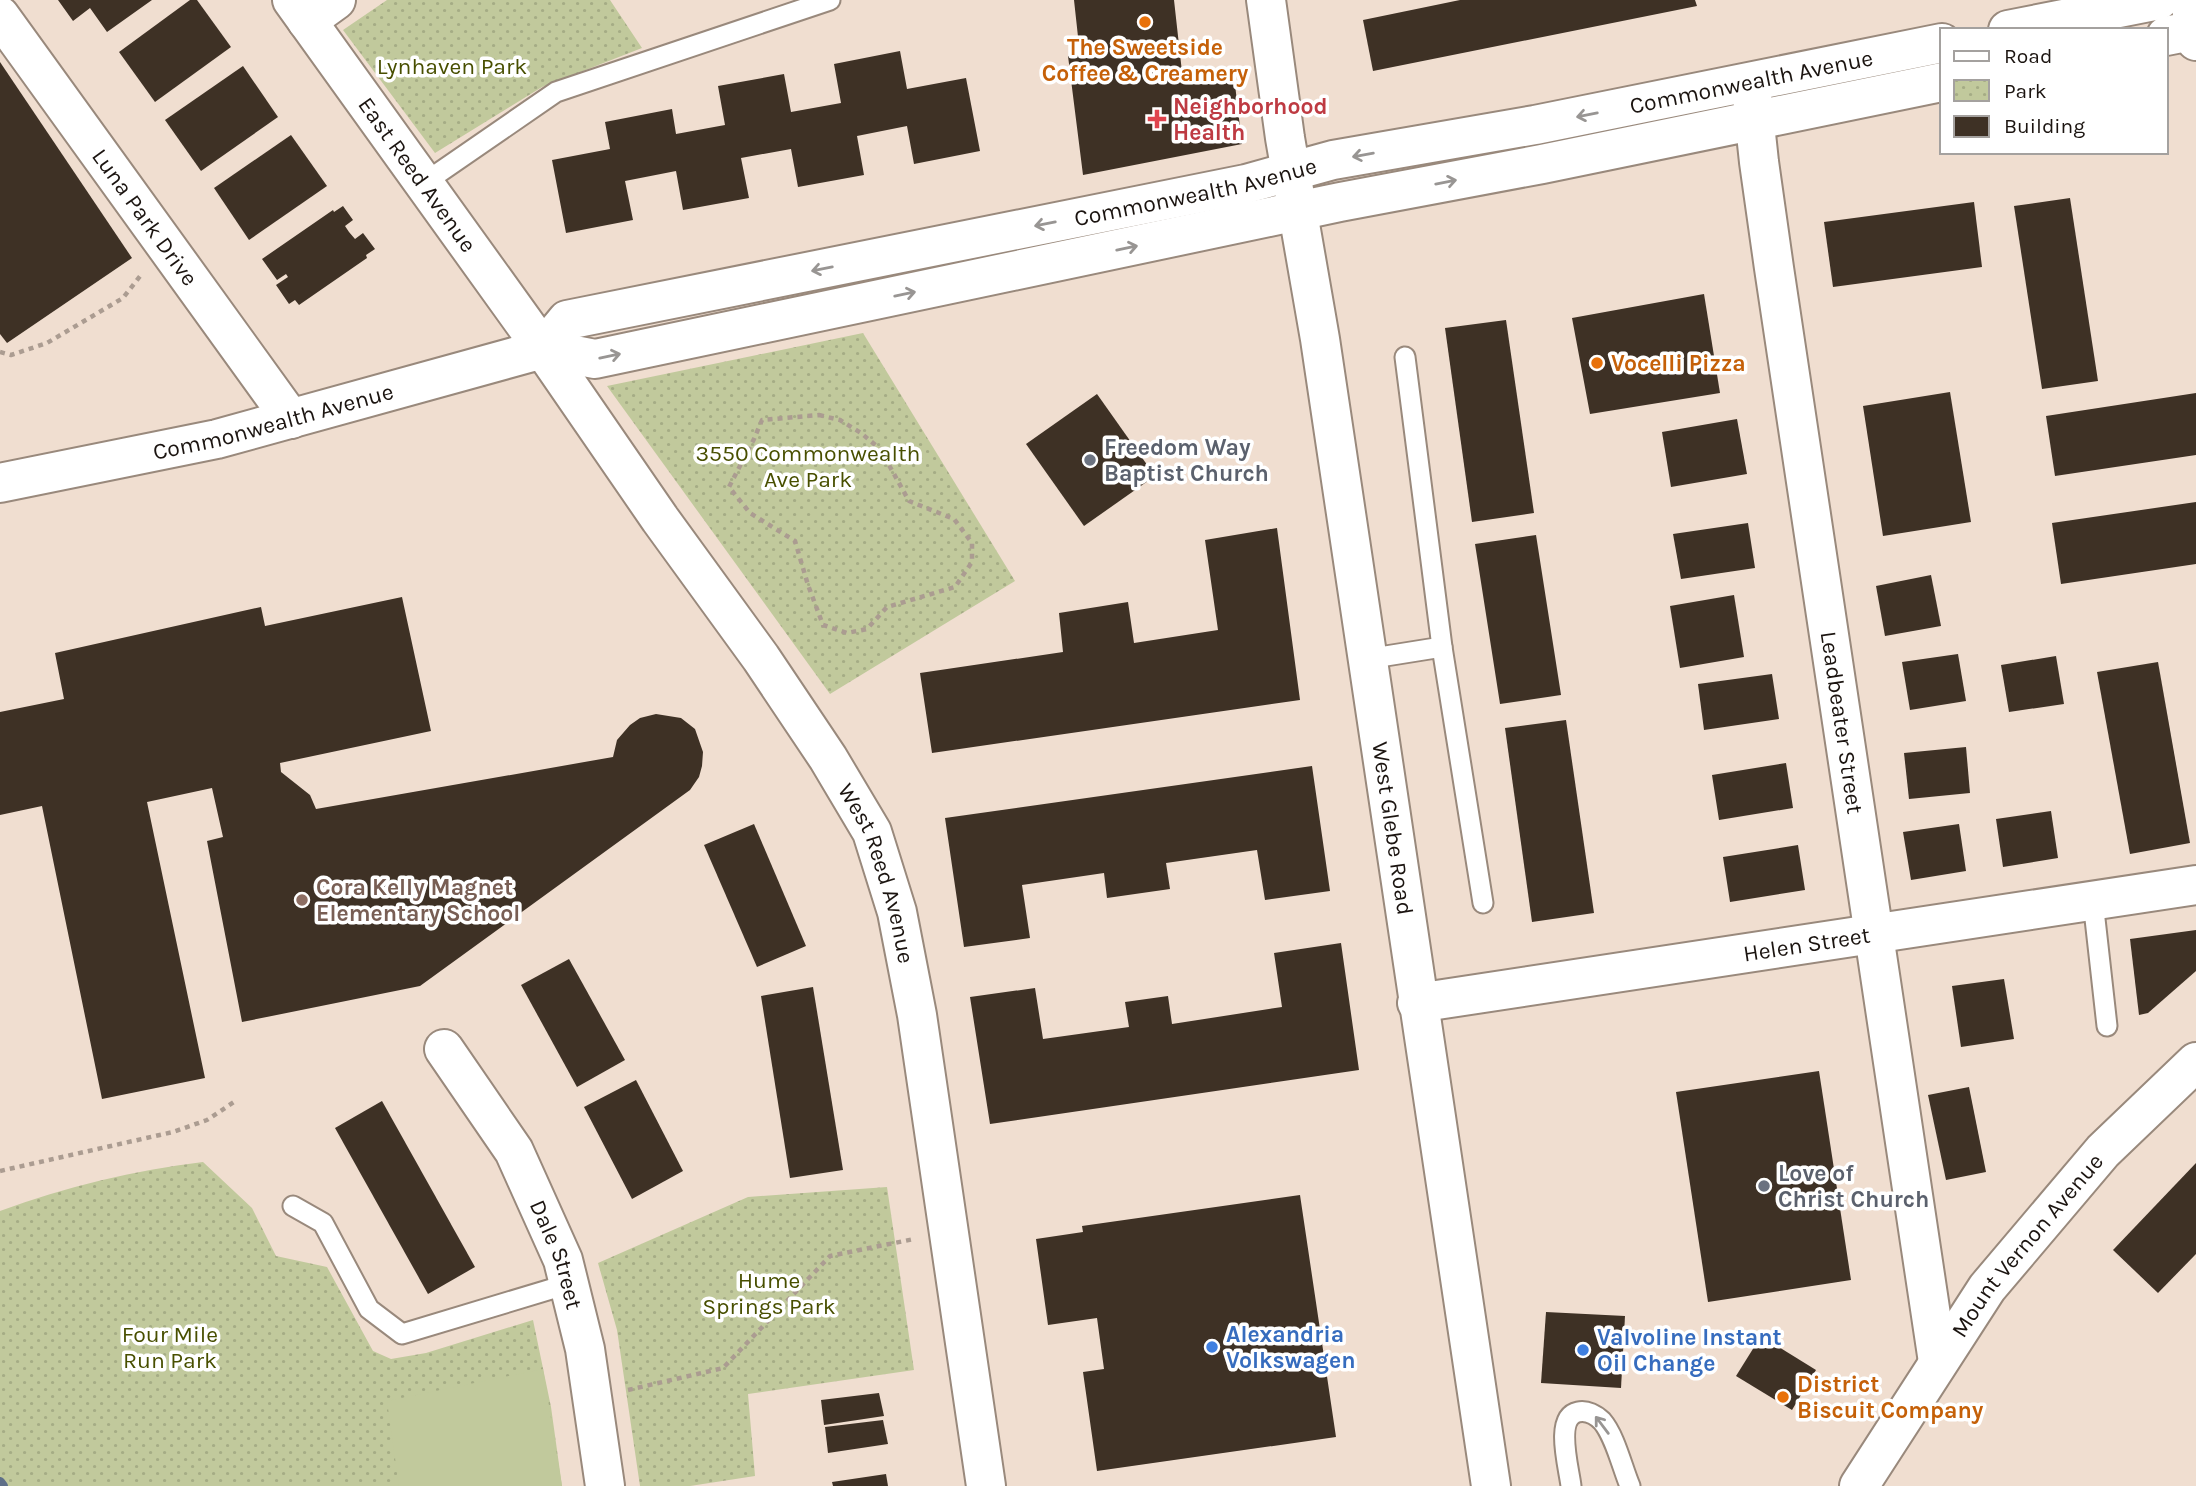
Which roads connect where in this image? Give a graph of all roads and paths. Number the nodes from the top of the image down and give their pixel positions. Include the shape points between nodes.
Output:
1 (831, 0) edge
2 (1266, 0) edge
3 (2158, 0) edge
4 (312, 7) edge
5 (0, 16) edge
6 (2018, 28) edge
7 (1940, 43) edge
8 (1751, 82) junction
9 (1940, 82) edge
10 (1755, 121) junction
11 (1292, 172) junction
12 (424, 183) junction
13 (1299, 211) junction
14 (165, 244) junction
15 (543, 349) junction
16 (0, 352) edge
17 (1405, 357) dead end
18 (291, 419) junction
19 (0, 482) edge
20 (729, 487) joint
21 (1442, 647) junction
22 (1367, 659) junction
23 (2196, 885) edge
24 (2094, 901) junction
25 (1483, 903) dead end
26 (1874, 934) junction
27 (1418, 1003) junction
28 (2107, 1026) dead end
29 (444, 1049) dead end
30 (2196, 1062) edge
31 (234, 1102) dead end
32 (0, 1171) edge
33 (293, 1206) dead end
34 (949, 1232) junction
35 (568, 1284) junction
36 (1938, 1362) junction
37 (592, 1400) junction
38 (605, 1486) edge
39 (986, 1486) edge
40 (1490, 1486) edge
41 (1572, 1486) edge
42 (1630, 1486) edge
43 (1859, 1486) edge

1 - 12 lane via 555,92
2 - 11 street, West Glebe Road
3 - 6 street
4 - 12 street, East Reed Avenue
5 - 14 street, Luna Park Drive
7 - 8 street, Commonwealth Avenue
8 - 10 street, Leadbeater Street
8 -> 11 street, Commonwealth Avenue via 1333,160
9 - 10 street, Commonwealth Avenue
13 -> 10 street, Commonwealth Avenue
10 - 26 street, Leadbeater Street
11 - 13 street, West Glebe Road
11 -> 15 street, Commonwealth Avenue via 567,320
12 - 15 street, East Reed Avenue
15 -> 13 street, Commonwealth Avenue via 595,359
13 - 22 street, West Glebe Road
14 - 16 path via 123,298 47,343 11,355
14 - 18 street, Luna Park Drive
15 - 18 street, Commonwealth Avenue
15 - 34 street, West Reed Avenue via 768,669 872,832 897,912 917,1015
17 - 21 lane
18 - 19 street, Commonwealth Avenue
20 - 20 path via 750,513 795,541 824,625 847,633 867,629 887,607 955,587 972,562 972,543 954,519 909,501 880,449 841,420 819,415 762,420
21 - 22 lane
21 - 25 lane
22 - 27 street, West Glebe Road
23 - 24 street, Helen Street
24 - 26 street, Helen Street
24 - 28 lane
26 - 27 street, Helen Street
26 - 36 street, Leadbeater Street
27 - 40 street, West Glebe Road
29 - 35 street, Dale Street via 514,1151
30 - 36 street, Mount Vernon Avenue via 2103,1151 1987,1288
31 - 32 path via 207,1121 173,1132
33 - 35 lane via 323,1223 369,1309 402,1335
34 - 37 path via 830,1256 723,1368
34 - 39 street, West Reed Avenue
35 - 37 street, Dale Street
36 - 43 street, Mount Vernon Avenue
37 - 38 street, Dale Street
42 -> 41 lane via 1603,1422 1580,1411 1564,1423

